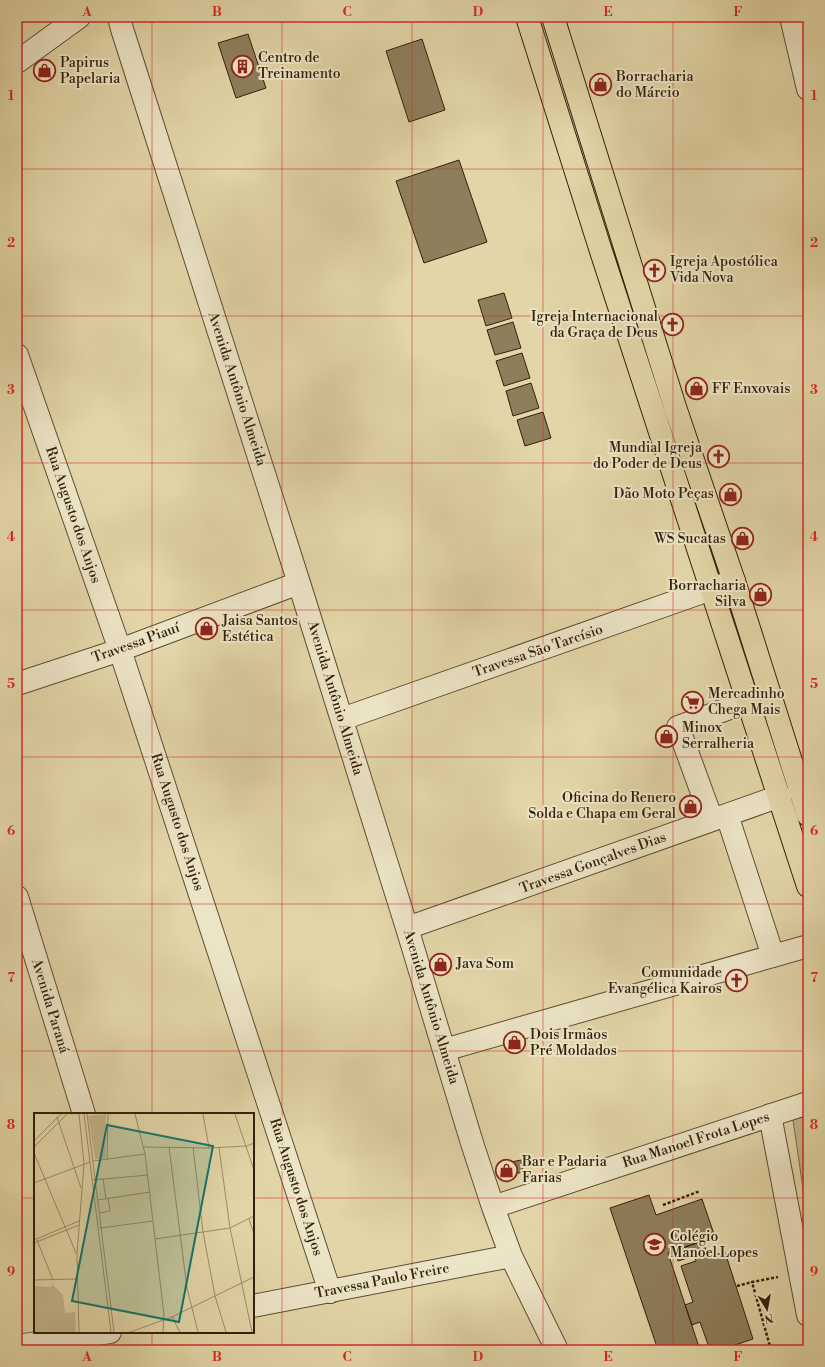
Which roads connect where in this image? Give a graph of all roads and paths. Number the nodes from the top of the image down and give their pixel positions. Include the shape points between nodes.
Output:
1 (79, 17) edge
2 (119, 17) edge
3 (527, 17) edge
4 (553, 17) edge
5 (791, 17) edge
6 (56, 23) edge
7 (17, 62) edge
8 (808, 89) edge
9 (621, 238) junction
10 (599, 245) junction
11 (17, 355) edge
12 (734, 581) junction
13 (299, 583) junction
14 (712, 590) junction
15 (120, 650) junction
16 (17, 684) edge
17 (749, 701) junction
18 (342, 719) junction
19 (780, 796) junction
20 (808, 815) edge
21 (719, 818) junction
22 (808, 886) edge
23 (17, 897) edge
24 (407, 928) junction
25 (808, 946) edge
26 (773, 956) junction
27 (444, 1050) junction
28 (808, 1103) edge
29 (84, 1113) edge
30 (770, 1115) junction
31 (700, 1191) dead end
32 (663, 1205) dead end
33 (493, 1207) junction
34 (511, 1256) junction
35 (780, 1277) dead end
36 (752, 1282) junction
37 (737, 1286) dead end
38 (330, 1292) junction
39 (254, 1306) edge
40 (808, 1315) edge
41 (104, 1333) edge
42 (21, 1347) edge
43 (557, 1350) edge
44 (771, 1350) edge

1 - 6 street
2 - 13 street, Avenida Antônio Almeida
3 - 10 main road
4 - 9 main road
5 - 8 street
6 - 7 street
9 - 10 main road
9 - 12 main road
10 - 14 main road
11 - 15 street, Rua Augusto dos Anjos
12 - 14 street, Travessa São Tarcísio
12 - 20 main road
13 - 15 street, Travessa Piauí
13 - 18 street, Avenida Antônio Almeida
14 - 17 main road
14 - 18 street, Travessa São Tarcísio
15 - 16 street, Travessa Piauí
15 - 38 street, Rua Augusto dos Anjos
17 - 19 main road
17 - 21 street via 678,727
18 - 24 street, Avenida Antônio Almeida
19 - 21 street, Travessa Gonçalves Dias
19 - 22 main road
21 - 24 street, Travessa Gonçalves Dias
21 - 26 street
23 - 29 street, Avenida Paraná
24 - 27 street, Avenida Antônio Almeida
25 - 26 street
26 - 27 street
27 - 33 street, Avenida Antônio Almeida
28 - 30 street, Rua Manoel Frota Lopes
30 - 33 street, Rua Manoel Frota Lopes
30 - 40 street
31 - 32 path
33 - 34 street, Avenida Antônio Almeida
34 - 38 street, Travessa Paulo Freire
34 - 43 street, Avenida Antônio Almeida
35 - 36 path
36 - 37 path
36 - 44 path
38 - 39 street, Travessa Paulo Freire
41 - 42 street

